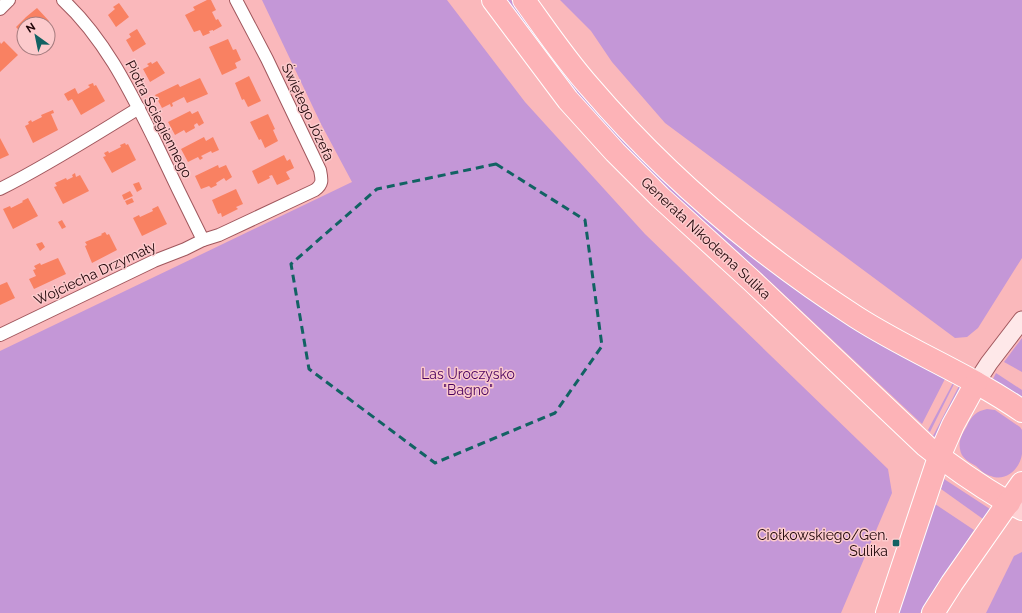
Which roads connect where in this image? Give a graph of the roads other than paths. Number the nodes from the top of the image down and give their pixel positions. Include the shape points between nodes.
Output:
1 (9, 0) edge
2 (63, 0) edge
3 (236, 0) edge
4 (493, 0) edge
5 (524, 0) edge
6 (0, 9) edge
7 (139, 108) junction
8 (0, 189) edge
9 (203, 240) junction
10 (1022, 320) edge
11 (0, 335) edge
12 (976, 383) junction
13 (1022, 411) edge
14 (939, 457) junction
15 (1022, 483) edge
16 (1015, 506) edge
17 (887, 613) edge
18 (933, 613) edge

1 - 6 street
2 - 7 street, Piotra Ściegiennego via 101,44
3 - 9 street, Świętego Józefa via 267,59 320,170 322,180 315,190
4 - 14 highway, Generała Nikodema Sulika via 568,100 632,169
5 - 12 highway, Generała Nikodema Sulika via 568,61 608,108 668,170 709,207 752,243 858,318
7 - 8 street via 64,155
7 - 9 street, Piotra Ściegiennego
9 - 11 street, Wojciecha Drzymały via 118,277
10 - 12 street
12 - 13 highway, Generała Nikodema Sulika
12 - 14 highway
14 - 16 highway, Generała Nikodema Sulika
14 - 17 highway
15 - 16 highway
16 - 18 highway via 952,583

